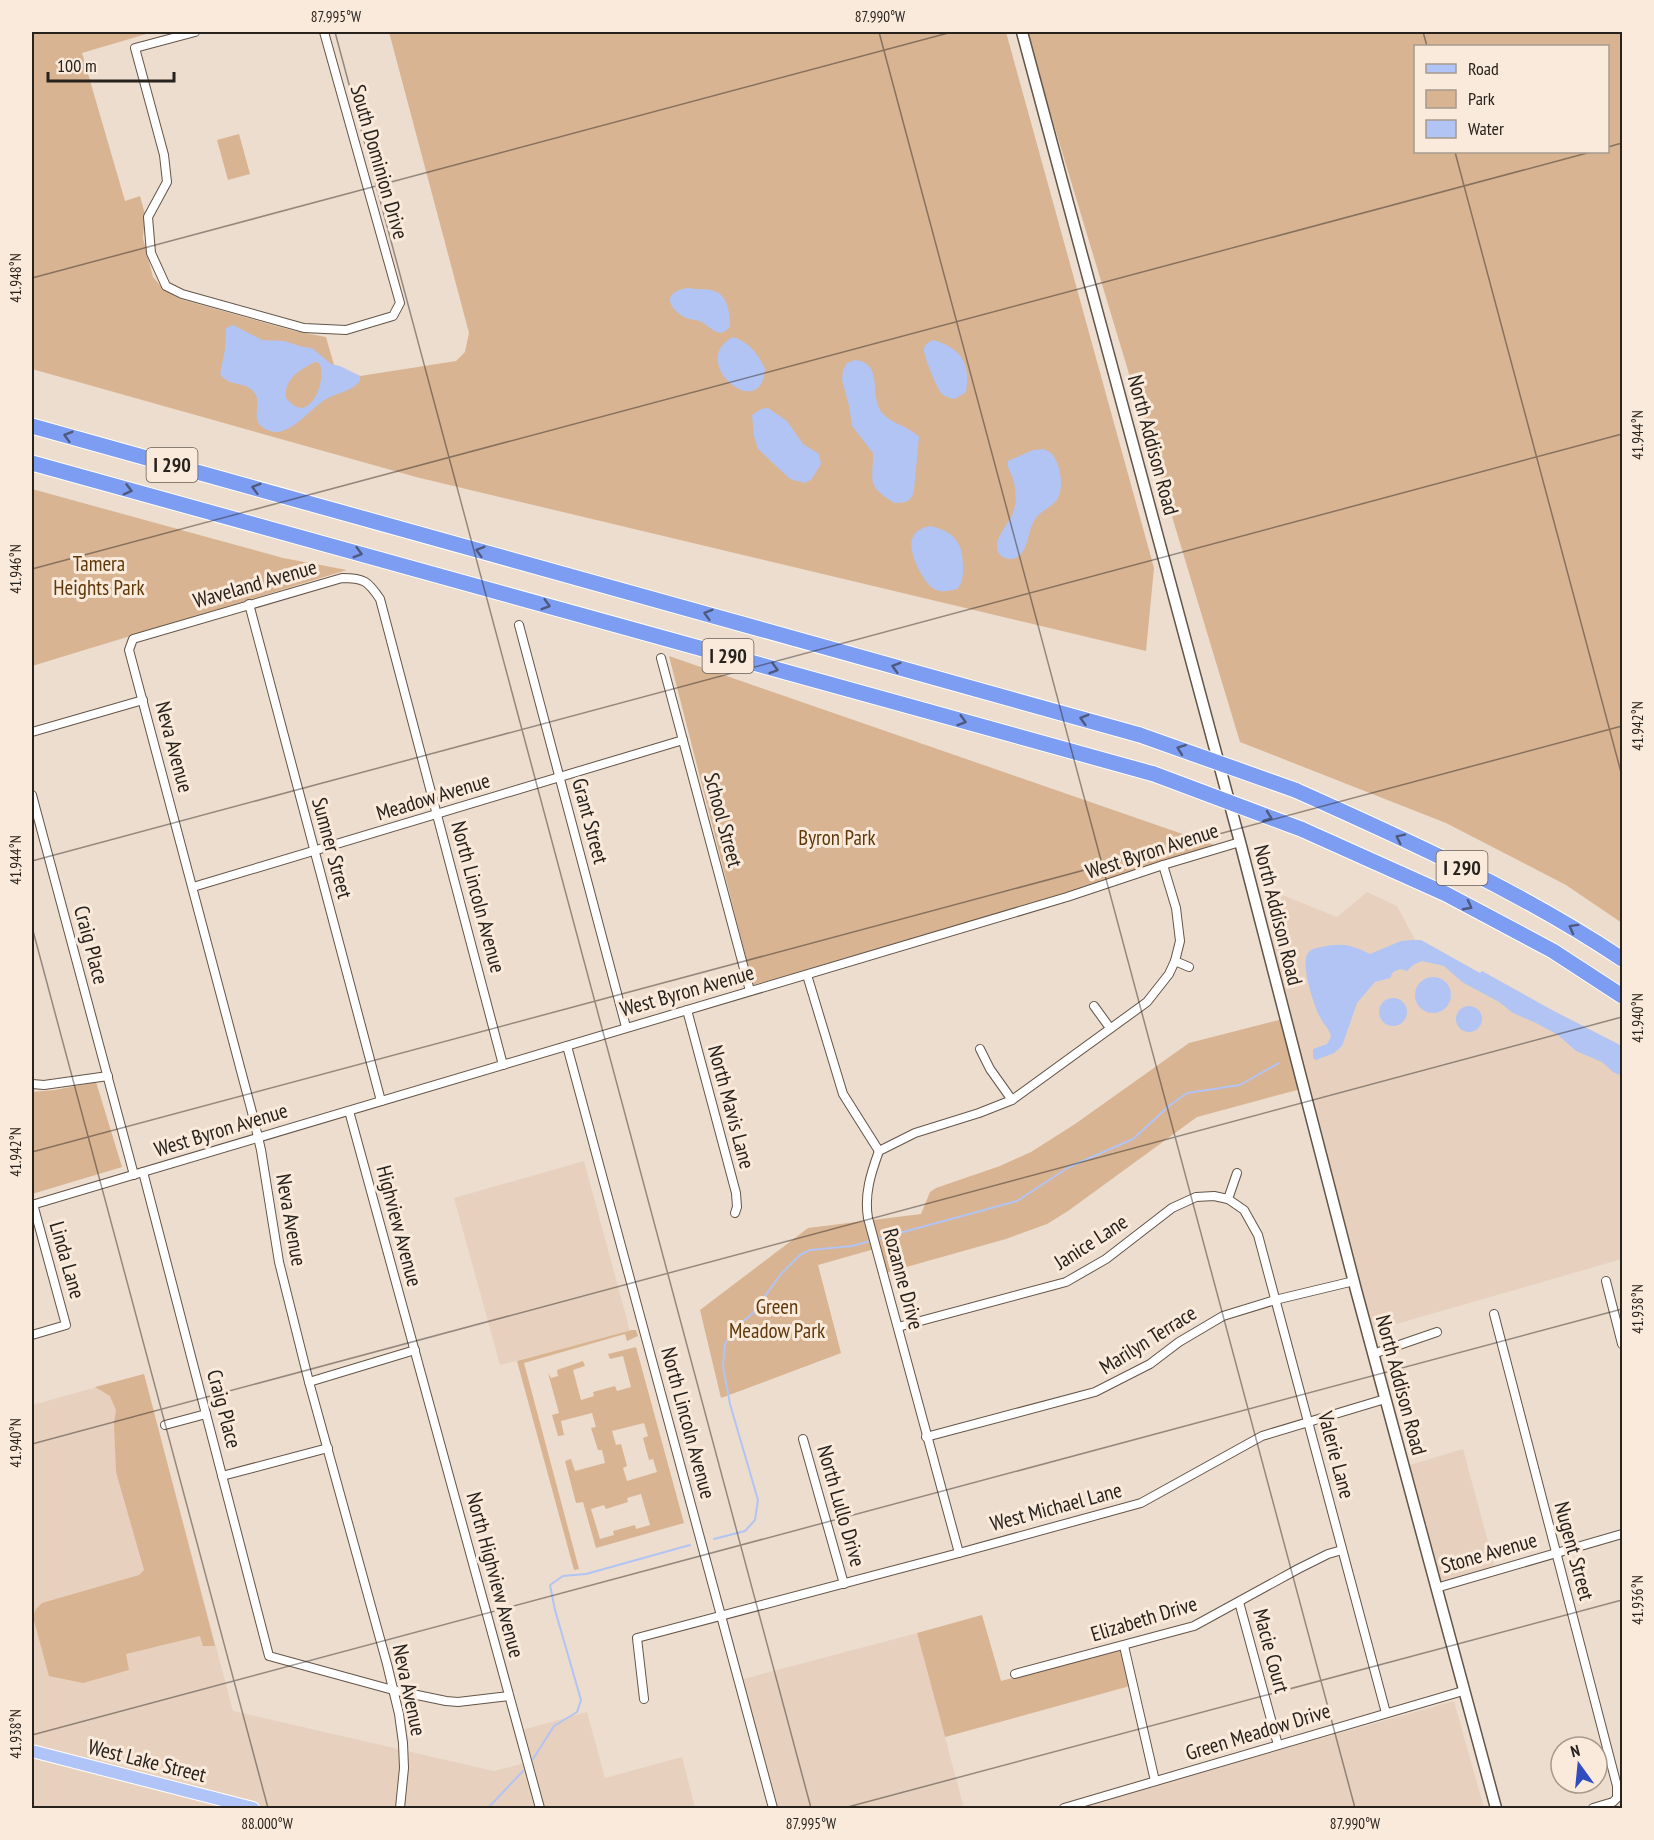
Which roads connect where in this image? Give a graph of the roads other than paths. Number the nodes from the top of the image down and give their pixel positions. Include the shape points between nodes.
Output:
1 (195, 32) edge
2 (324, 32) edge
3 (1022, 32) edge
4 (32, 426) edge
5 (32, 463) edge
6 (380, 599) joint
7 (249, 604) junction
8 (519, 625) dead end
9 (133, 639) joint
10 (661, 658) dead end
11 (142, 700) junction
12 (32, 732) edge
13 (683, 740) junction
14 (560, 777) junction
15 (32, 795) edge
16 (438, 814) junction
17 (1240, 842) junction
18 (315, 852) junction
19 (1163, 865) junction
20 (193, 886) junction
21 (1623, 959) edge
22 (1176, 961) junction
23 (1189, 967) dead end
24 (807, 975) junction
25 (750, 992) junction
26 (1621, 995) edge
27 (1094, 1006) dead end
28 (687, 1010) junction
29 (626, 1027) junction
30 (1110, 1028) junction
31 (567, 1046) junction
32 (980, 1048) dead end
33 (503, 1065) junction
34 (108, 1076) junction
35 (32, 1084) edge
36 (1012, 1100) junction
37 (381, 1101) junction
38 (349, 1111) junction
39 (258, 1138) junction
40 (879, 1152) junction
41 (143, 1172) junction
42 (1237, 1173) dead end
43 (134, 1175) junction
44 (1228, 1199) junction
45 (32, 1205) edge
46 (735, 1213) dead end
47 (1354, 1281) junction
48 (1606, 1281) dead end
49 (1275, 1300) junction
50 (1494, 1314) dead end
51 (898, 1327) junction
52 (1437, 1332) dead end
53 (32, 1335) edge
54 (1623, 1344) edge
55 (415, 1350) junction
56 (1373, 1354) junction
57 (309, 1382) junction
58 (1385, 1399) junction
59 (206, 1414) junction
60 (1308, 1422) junction
61 (165, 1425) dead end
62 (926, 1437) junction
63 (803, 1439) dead end
64 (328, 1448) junction
65 (222, 1476) junction
66 (1623, 1534) edge
67 (1342, 1550) junction
68 (958, 1553) junction
69 (1556, 1553) junction
70 (844, 1584) junction
71 (1436, 1588) junction
72 (1239, 1602) junction
73 (722, 1615) junction
74 (1124, 1646) junction
75 (1015, 1674) dead end
76 (393, 1690) junction
77 (1463, 1691) junction
78 (509, 1696) junction
79 (645, 1699) dead end
80 (1386, 1713) junction
81 (1278, 1745) junction
82 (32, 1752) edge
83 (1155, 1781) junction
84 (253, 1809) edge
85 (400, 1809) edge
86 (540, 1809) edge
87 (773, 1809) edge
88 (1064, 1809) edge
89 (1496, 1809) edge
90 (1593, 1809) edge

1 - 2 street, South Dominion Drive via 135,48 164,156 167,182 148,216 151,253 166,286 304,328 346,330 393,316 400,303
3 - 17 street, North Addison Road
21 -> 4 highway, I 290, bridge via 1488,881 1379,828 1295,790 1140,735
5 -> 26 highway, I 290, bridge via 1154,774 1301,829 1446,894 1552,951
6 - 7 street, Waveland Avenue via 370,584 358,578 342,578
6 - 16 street, North Lincoln Avenue
7 - 9 street, Waveland Avenue
7 - 18 street, Sumner Street
8 - 14 street, Grant Street
9 - 11 street, Neva Avenue via 129,650
10 - 13 street, School Street
11 - 12 street
11 - 20 street, Neva Avenue
13 - 14 street, Meadow Avenue
13 - 25 street, School Street
14 - 16 street, Meadow Avenue
14 - 29 street, Grant Street
15 - 34 street, Craig Place
16 - 18 street, Meadow Avenue
16 - 33 street, North Lincoln Avenue
17 - 19 street, West Byron Avenue
17 - 47 street, North Addison Road
18 - 20 street, Meadow Avenue
18 - 37 street, Sumner Street
19 - 22 street via 1179,925
19 - 24 street, West Byron Avenue
20 - 39 street, Neva Avenue
22 - 23 street
22 - 30 street via 1147,1002
24 - 25 street, West Byron Avenue
24 - 40 street via 843,1094
25 - 28 street, West Byron Avenue
27 - 30 street
28 - 29 street, West Byron Avenue
28 - 46 street, North Mavis Lane via 736,1193
29 - 31 street, West Byron Avenue
30 - 36 street
31 - 33 street, West Byron Avenue
31 - 73 street, North Lincoln Avenue
32 - 36 street
33 - 37 street, West Byron Avenue
34 - 35 street
34 - 43 street, Craig Place
36 - 40 street via 915,1133
37 - 38 street, West Byron Avenue
38 - 39 street, West Byron Avenue
38 - 55 street, Highview Avenue
39 - 41 street, West Byron Avenue
39 - 57 street, Neva Avenue via 279,1262
40 - 51 street, Rozanne Drive via 866,1193 866,1206
41 - 43 street, West Byron Avenue
41 - 59 street, Craig Place
42 - 44 street
43 - 45 street, West Byron Avenue
44 - 49 street, Valerie Lane via 1244,1210 1258,1235
44 - 51 street, Janice Lane via 1196,1197 1181,1203 1106,1259 1066,1282
45 - 53 street, Linda Lane via 66,1325
47 - 49 street, Marilyn Terrace
47 - 56 street, North Addison Road
48 - 54 street
49 - 60 street, Valerie Lane
49 - 62 street, Marilyn Terrace via 1208,1324 1150,1364 1104,1389
50 - 69 street, Nugent Street
51 - 62 street, Rozanne Drive
52 - 56 street
55 - 57 street
55 - 78 street, North Highview Avenue
56 - 58 street, North Addison Road
57 - 64 street, Neva Avenue
58 - 60 street, West Michael Lane
58 - 71 street, North Addison Road
59 - 61 street
59 - 65 street, Craig Place
60 - 67 street, Valerie Lane
60 - 68 street, West Michael Lane via 1262,1436 1141,1503
62 - 68 street, Rozanne Drive
63 - 70 street, North Lullo Drive
64 - 65 street
64 - 76 street, Neva Avenue
65 - 76 street, Craig Place via 270,1656
66 - 69 street, Stone Avenue
67 - 72 street, Elizabeth Drive
67 - 80 street, Valerie Lane
68 - 70 street, West Michael Lane
69 - 71 street, Stone Avenue
69 - 90 street, Nugent Street via 1617,1786 1617,1798
70 - 73 street, West Michael Lane
71 - 77 street, North Addison Road
72 - 74 street, Elizabeth Drive via 1194,1626
72 - 81 street, Macie Court
73 - 79 street, West Michael Lane via 637,1638
73 - 87 street, North Lincoln Avenue
74 - 75 street, Elizabeth Drive
74 - 83 street
76 - 78 street via 458,1702
76 - 85 street, Neva Avenue via 403,1743
77 - 80 street, Green Meadow Drive
77 - 89 street, North Addison Road
78 - 86 street, North Highview Avenue
80 - 81 street, Green Meadow Drive
81 - 83 street, Green Meadow Drive
82 - 84 main road, West Lake Street
83 - 88 street, Green Meadow Drive

